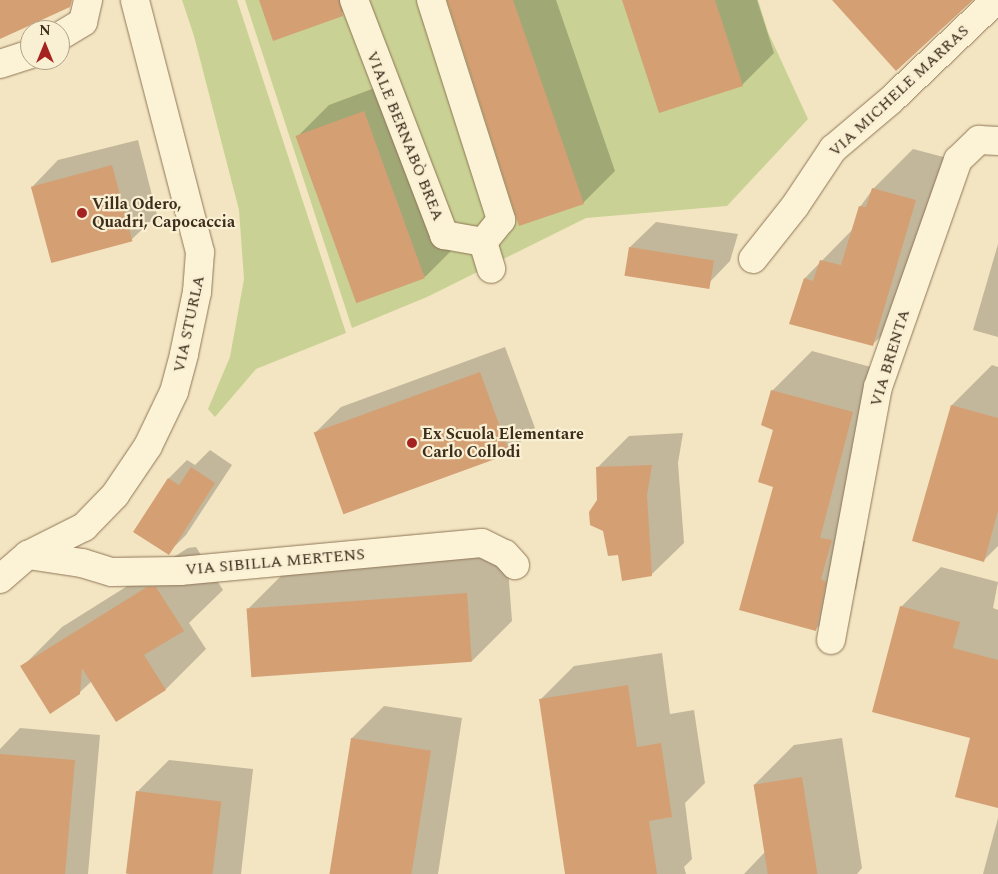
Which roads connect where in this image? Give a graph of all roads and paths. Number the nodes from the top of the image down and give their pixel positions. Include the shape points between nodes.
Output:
1 (88, 0) edge
2 (135, 0) edge
3 (354, 0) edge
4 (431, 0) edge
5 (996, 0) edge
6 (70, 30) edge
7 (20, 57) edge
8 (0, 64) edge
9 (998, 141) edge
10 (483, 242) junction
11 (753, 259) dead end
12 (491, 269) dead end
13 (28, 555) junction
14 (515, 565) dead end
15 (0, 579) edge
16 (831, 640) dead end

1 - 6 street via 83,22
2 - 13 street, VIA STURLA via 193,219 200,252 197,292 174,392 148,446 115,495 84,527
3 - 10 street, VIALE BERNABÒ BREA via 444,235
4 - 10 street via 501,220
5 - 11 street, VIA MICHELE MARRAS via 891,100 833,149 795,206
7 - 8 street
9 - 16 street, VIA BRENTA via 979,140 958,160 878,387
10 - 12 street
13 - 14 street, VIA SIBILLA MERTENS via 82,563 112,572 180,571 482,543 505,554
13 - 15 street, VIA STURLA

